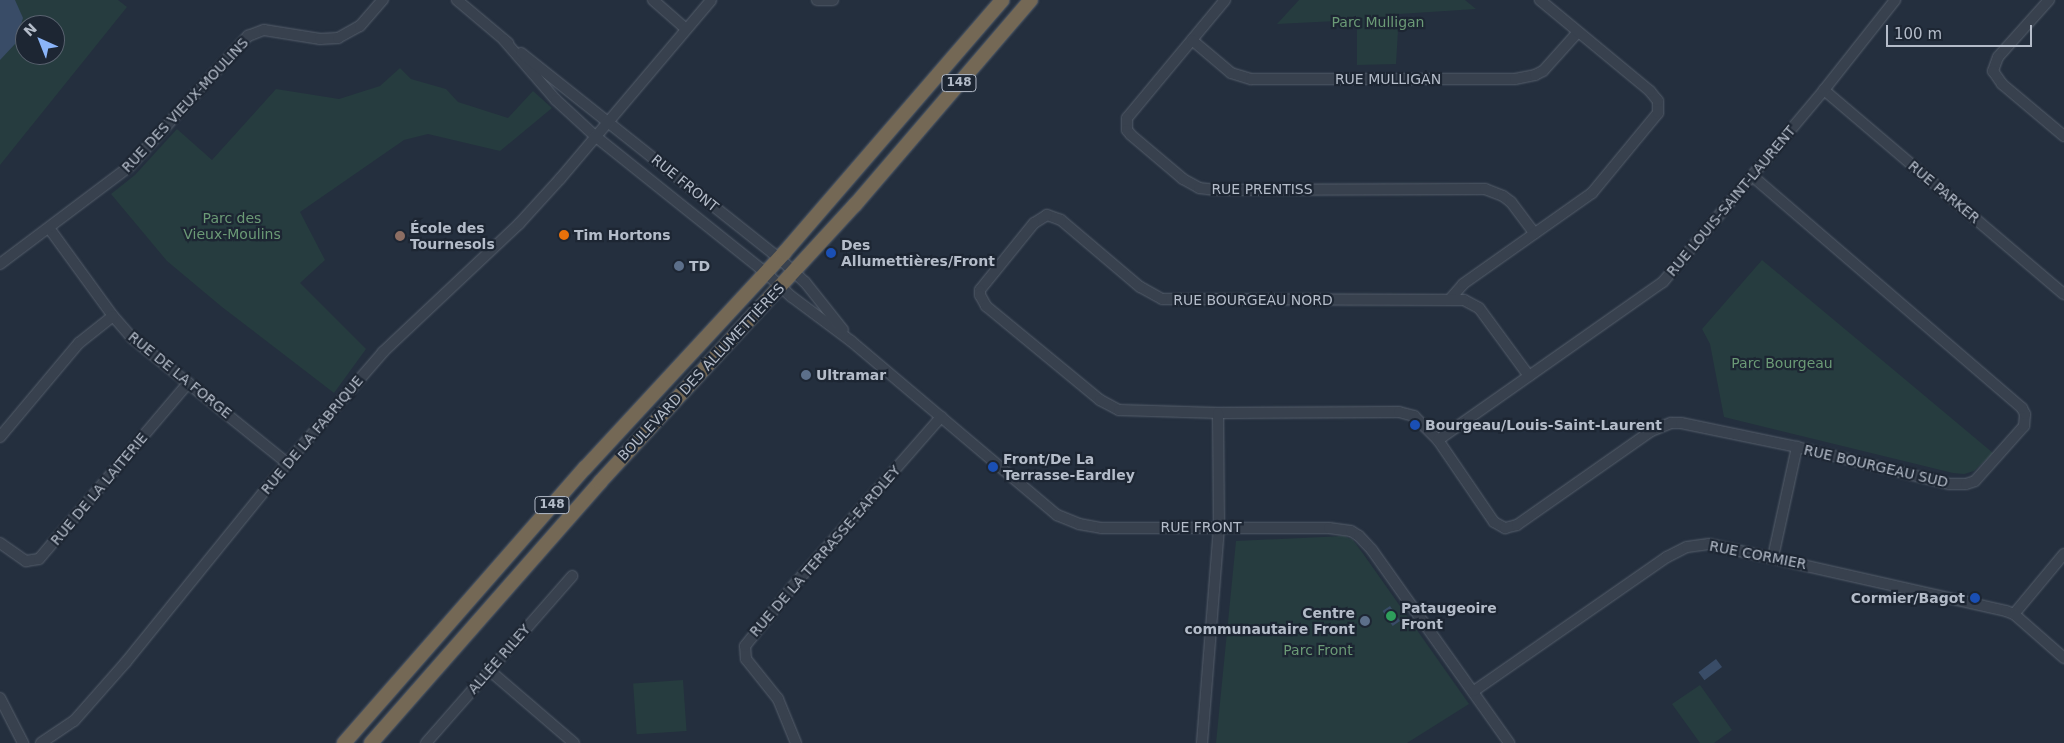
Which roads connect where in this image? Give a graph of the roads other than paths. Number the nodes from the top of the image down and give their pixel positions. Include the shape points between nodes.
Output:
1 (383, 0) edge
2 (457, 0) edge
3 (653, 0) edge
4 (711, 0) edge
5 (1002, 0) edge
6 (1031, 0) edge
7 (1224, 0) edge
8 (1540, 0) edge
9 (1895, 0) edge
10 (2049, 0) edge
11 (686, 29) junction
12 (1578, 32) junction
13 (504, 40) junction
14 (1192, 40) junction
15 (1824, 90) junction
16 (607, 122) junction
17 (595, 136) junction
18 (2064, 136) edge
19 (1752, 176) junction
20 (49, 228) junction
21 (1534, 233) junction
22 (779, 258) junction
23 (0, 264) edge
24 (794, 272) junction
25 (766, 273) junction
26 (780, 286) junction
27 (2064, 294) edge
28 (1451, 298) junction
29 (113, 316) junction
30 (851, 341) junction
31 (1529, 376) junction
32 (188, 383) junction
33 (1218, 412) junction
34 (941, 417) junction
35 (0, 436) edge
36 (1438, 440) junction
37 (1797, 447) junction
38 (286, 464) junction
39 (1219, 527) junction
40 (0, 543) edge
41 (2064, 554) edge
42 (1773, 557) junction
43 (572, 576) dead end
44 (2014, 614) junction
45 (2064, 658) edge
46 (489, 670) junction
47 (1474, 691) junction
48 (0, 698) edge
49 (23, 743) edge
50 (41, 743) edge
51 (344, 743) edge
52 (371, 743) edge
53 (426, 743) edge
54 (574, 743) edge
55 (796, 743) edge
56 (1202, 743) edge
57 (1510, 743) edge

1 - 20 street, RUE DES VIEUX-MOULINS via 360,26 338,38 320,39 264,30 248,36 130,166
2 - 13 street, RUE FRONT
3 - 11 street
4 - 11 street, RUE DE LA FABRIQUE
5 - 22 highway, BOULEVARD DES ALLUMETTIÈRES / 148
6 - 24 highway, BOULEVARD DES ALLUMETTIÈRES / 148
7 - 14 street, RUE PRENTISS
8 - 12 street
9 - 15 street, RUE LOUIS-SAINT-LAURENT
10 - 18 street via 1998,57 1993,71 2002,84
11 - 16 street, RUE DE LA FABRIQUE
12 - 14 street, RUE MULLIGAN via 1543,71 1514,79 1251,79 1231,73
12 - 21 street via 1650,91 1659,106 1654,119 1592,193
13 - 16 street, RUE FRONT
13 - 17 street, RUE FRONT via 556,100
14 - 21 street, RUE PRENTISS via 1130,112 1125,124 1131,135 1191,185 1216,190 1485,189 1511,202
15 - 19 street, RUE LOUIS-SAINT-LAURENT
15 - 27 street, RUE PARKER
16 - 17 street, RUE DE LA FABRIQUE
16 - 22 street, RUE FRONT
17 - 25 street, RUE FRONT
17 - 38 street, RUE DE LA FABRIQUE via 518,224 383,352
19 - 31 street, RUE LOUIS-SAINT-LAURENT via 1663,282
19 - 37 street, RUE BOURGEAU SUD via 2017,403 2025,414 2024,426 2003,451 1982,474 1966,484 1949,484
20 - 23 street, RUE DES VIEUX-MOULINS
20 - 29 street, RUE DE LA FORGE
21 - 28 street via 1463,284
22 - 24 street, RUE FRONT
22 - 25 highway, BOULEVARD DES ALLUMETTIÈRES / 148
24 - 26 highway, BOULEVARD DES ALLUMETTIÈRES / 148
24 - 30 street, RUE FRONT
25 - 26 street, RUE FRONT
25 - 51 highway, BOULEVARD DES ALLUMETTIÈRES / 148 via 574,481
26 - 30 street, RUE FRONT
26 - 52 highway, BOULEVARD DES ALLUMETTIÈRES / 148 via 600,482
28 - 31 street, RUE BOURGEAU NORD via 1479,308
28 - 33 street, RUE BOURGEAU NORD via 1162,299 1140,288 1061,220 1047,215 1034,223 983,283 980,295 986,306 1108,406 1130,412
29 - 32 street, RUE DE LA FORGE via 140,345
29 - 35 street via 78,343
30 - 34 street, RUE FRONT
31 - 36 street, RUE LOUIS-SAINT-LAURENT
32 - 38 street, RUE DE LA FORGE
32 - 40 street, RUE DE LA LAITERIE via 39,559 26,561
33 - 36 street, RUE BOURGEAU NORD via 1398,412 1420,420
33 - 39 street
34 - 39 street, RUE FRONT via 1046,508 1068,520 1101,528
34 - 55 street, RUE DE LA TERRASSE-EARDLEY via 793,586 745,646 746,659 778,699
36 - 37 street, RUE BOURGEAU SUD via 1494,522 1505,528 1517,525 1651,431 1670,423
37 - 42 street
38 - 50 street, RUE DE LA FABRIQUE via 111,679 74,721
39 - 47 street, RUE FRONT via 1329,528 1351,531 1359,536
39 - 56 street
41 - 44 street
42 - 44 street, RUE CORMIER
42 - 47 street, RUE CORMIER via 1709,544 1697,544 1678,551
43 - 46 street, ALLÉE RILEY
44 - 45 street, RUE CORMIER
46 - 53 street, ALLÉE RILEY
46 - 54 street
47 - 57 street, RUE FRONT
48 - 49 street

